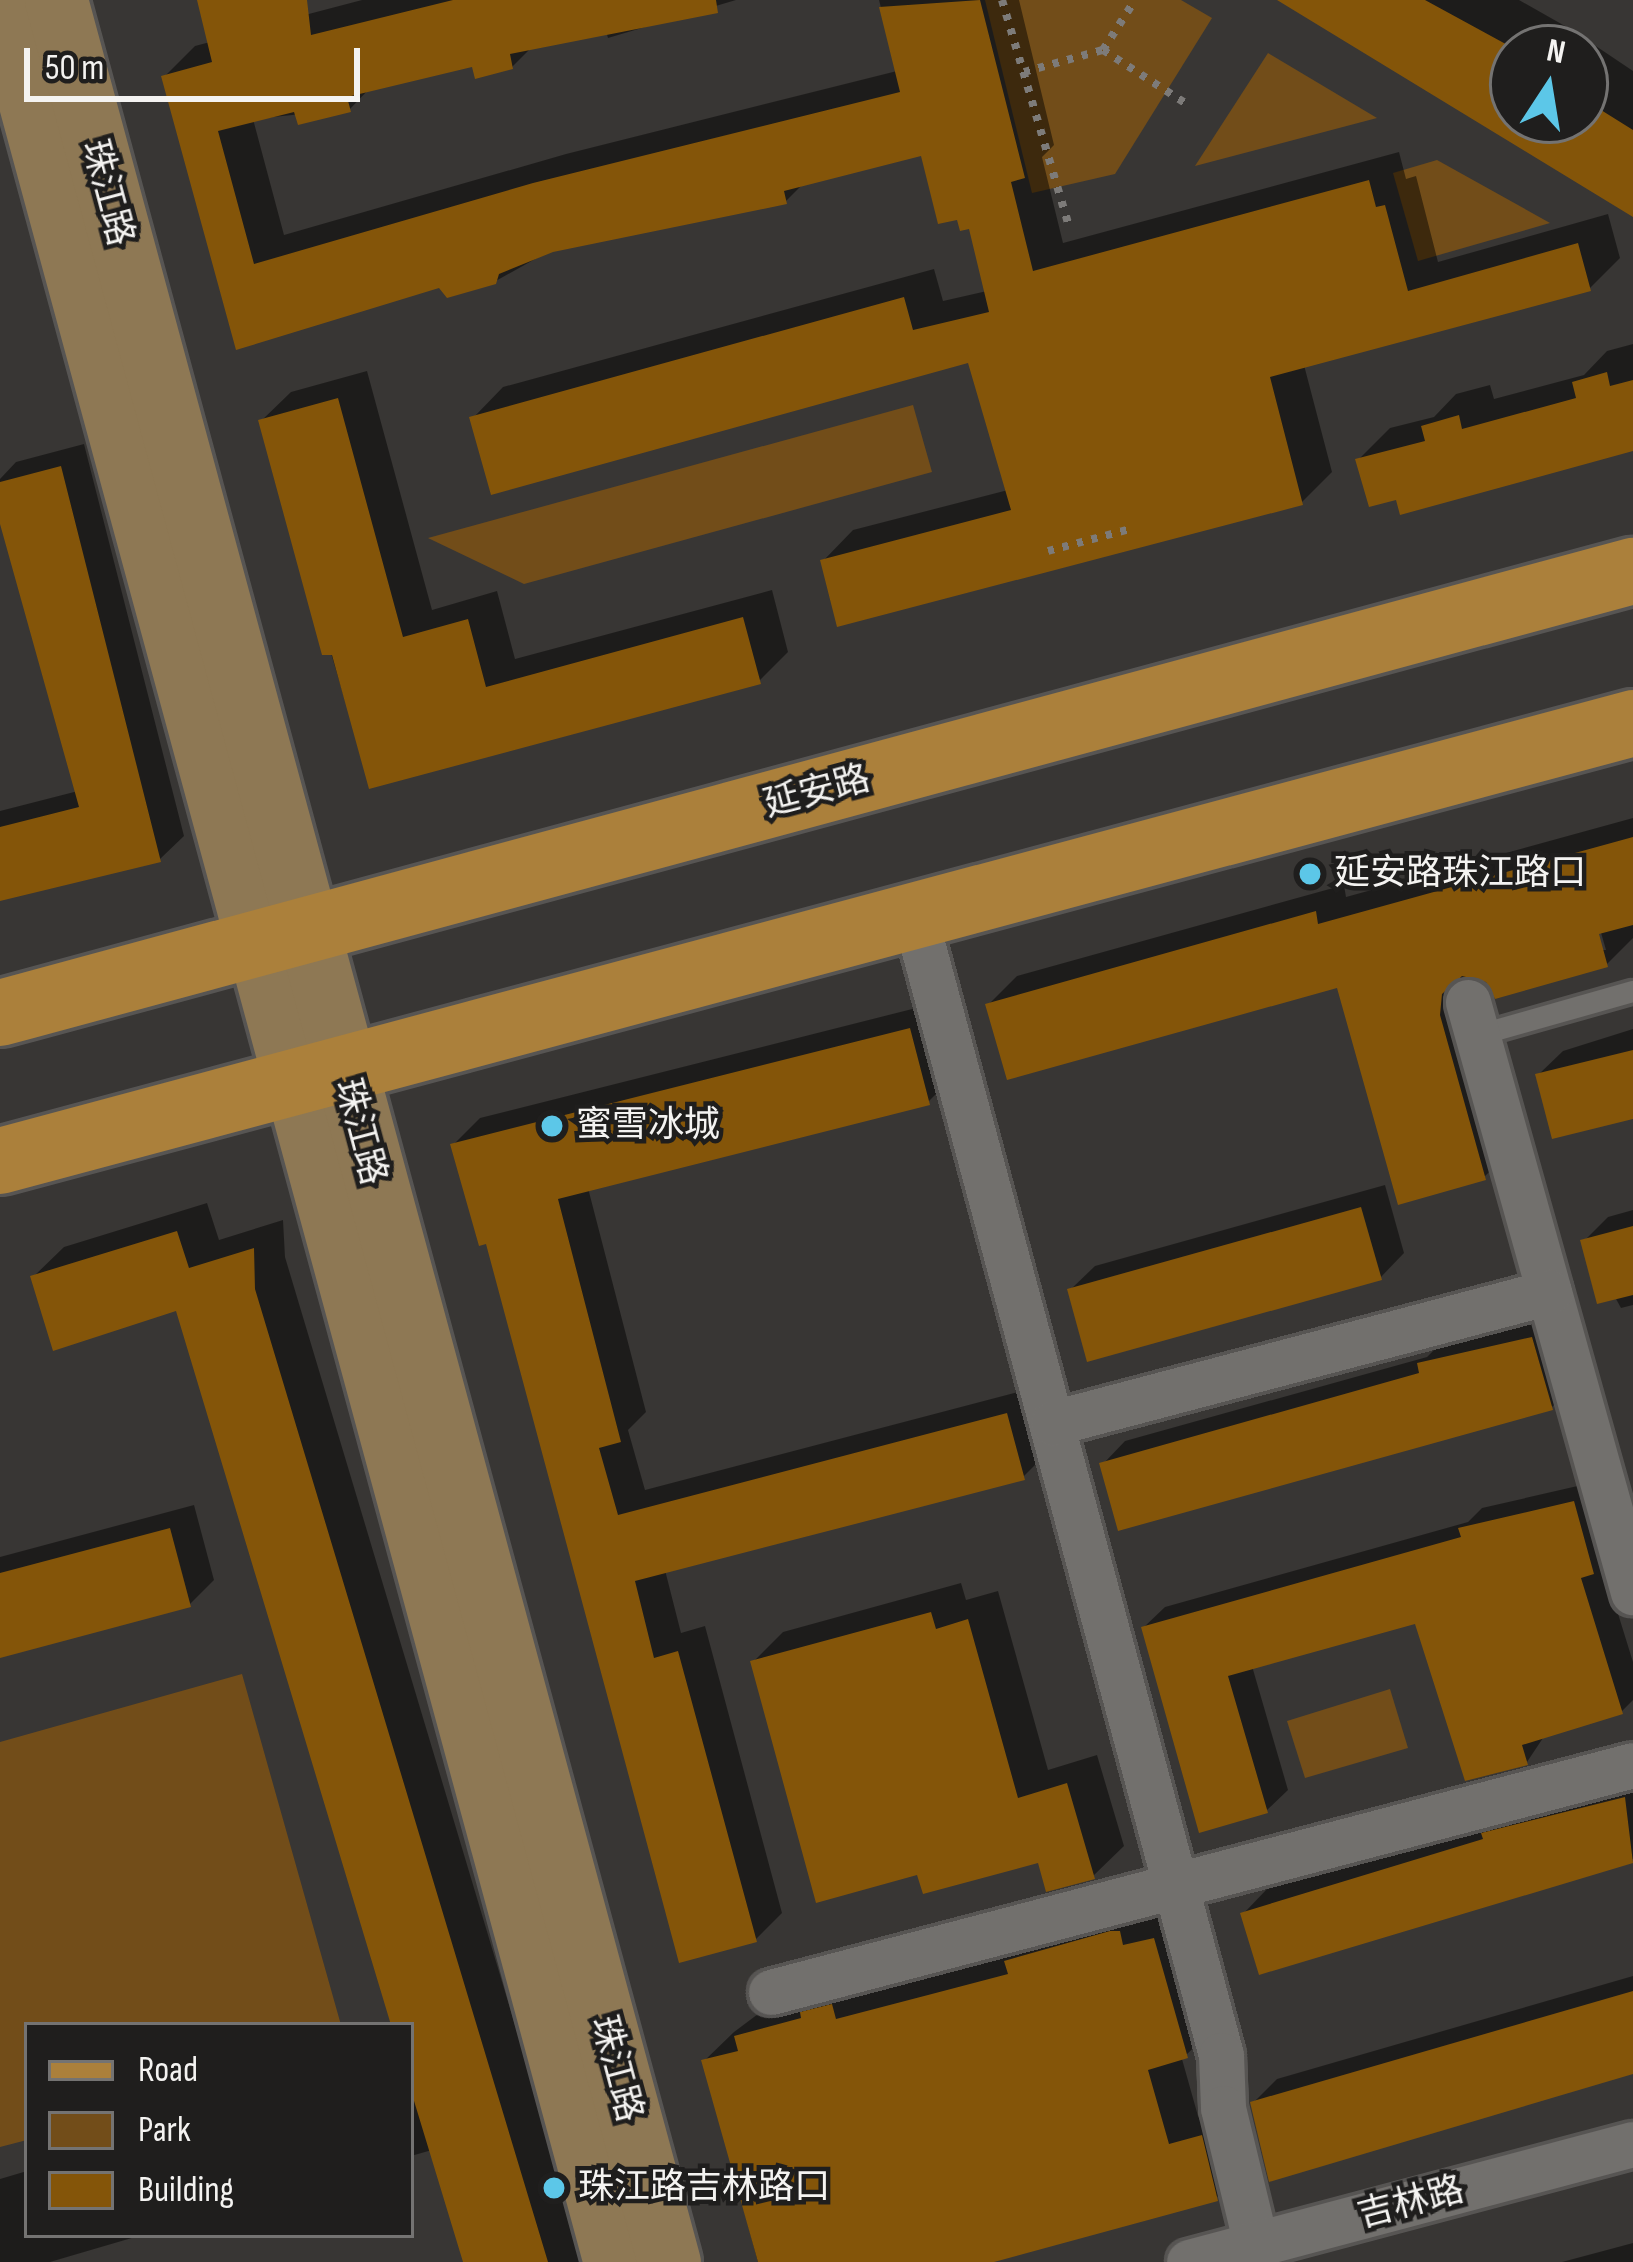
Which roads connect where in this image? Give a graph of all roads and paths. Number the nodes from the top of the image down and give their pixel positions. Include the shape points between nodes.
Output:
1 (2, 0) edge
2 (56, 0) edge
3 (1002, 0) edge
4 (1135, 0) edge
5 (1103, 50) junction
6 (1024, 72) junction
7 (1190, 106) dead end
8 (1069, 226) dead end
9 (1130, 529) dead end
10 (1048, 550) dead end
11 (1633, 571) edge
12 (1633, 723) edge
13 (915, 917) junction
14 (278, 939) junction
15 (1633, 991) edge
16 (0, 1013) edge
17 (1472, 1018) joint
18 (316, 1074) junction
19 (0, 1161) edge
20 (1549, 1292) junction
21 (1053, 1423) junction
22 (1633, 1592) edge
23 (1633, 1765) edge
24 (1176, 1885) junction
25 (771, 1992) dead end
26 (1633, 2144) edge
27 (1256, 2244) junction
28 (614, 2262) edge
29 (669, 2262) edge
30 (1189, 2262) edge

1 - 14 main road, 珠江路
2 - 14 main road, 珠江路
3 - 6 path
4 - 5 path
5 - 6 path
5 - 7 path
6 - 8 path
9 - 10 path
11 - 14 main road, 延安路
12 - 13 main road
13 - 18 main road
13 - 21 street
14 - 16 main road, 延安路
14 - 18 main road, 珠江路
15 - 17 lane
17 - 20 street
18 - 19 main road
18 - 28 main road, 珠江路
18 - 29 main road, 珠江路
20 - 21 street
20 - 22 street
21 - 24 street
23 - 24 street
24 - 25 street
24 - 27 street via 1221,2055 1223,2108
26 - 27 street, 吉林路
27 - 30 street, 吉林路

